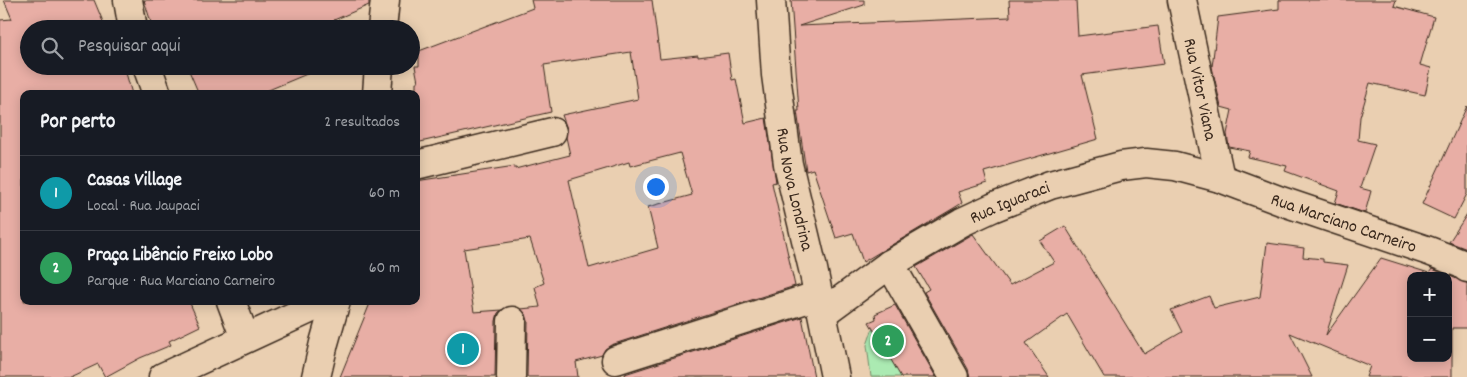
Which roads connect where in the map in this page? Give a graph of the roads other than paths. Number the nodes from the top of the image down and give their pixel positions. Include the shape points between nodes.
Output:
1 (128, 0) edge
2 (386, 0) edge
3 (771, 0) edge
4 (1182, 0) edge
5 (131, 20) edge
6 (383, 20) edge
7 (150, 75) edge
8 (378, 75) edge
9 (155, 90) edge
10 (377, 90) edge
11 (552, 132) dead end
12 (420, 164) edge
13 (1220, 178) junction
14 (890, 264) junction
15 (1467, 268) edge
16 (821, 304) junction
17 (232, 305) edge
18 (318, 305) edge
19 (335, 305) edge
20 (512, 321) dead end
21 (244, 338) junction
22 (616, 360) dead end
23 (163, 377) edge
24 (316, 377) edge
25 (511, 377) edge
26 (835, 377) edge
27 (954, 377) edge

1 - 5 street
2 - 6 street
3 - 16 street, Rua Nova Londrina via 785,146
4 - 13 street, Rua Vitor Viana
7 - 9 street
8 - 10 street
11 - 12 street
13 - 14 street, Rua Iguaraci via 1175,166 1146,163 1090,174 1050,185 984,212
13 - 15 street, Rua Marciano Carneiro via 1429,251
14 - 16 street, Rua Iguaraci
14 - 27 street
16 - 22 street, Rua Iguaraci
16 - 26 street, Rua Nova Londrina
17 - 21 street
18 - 21 street
19 - 24 street
20 - 25 street
21 - 23 street

